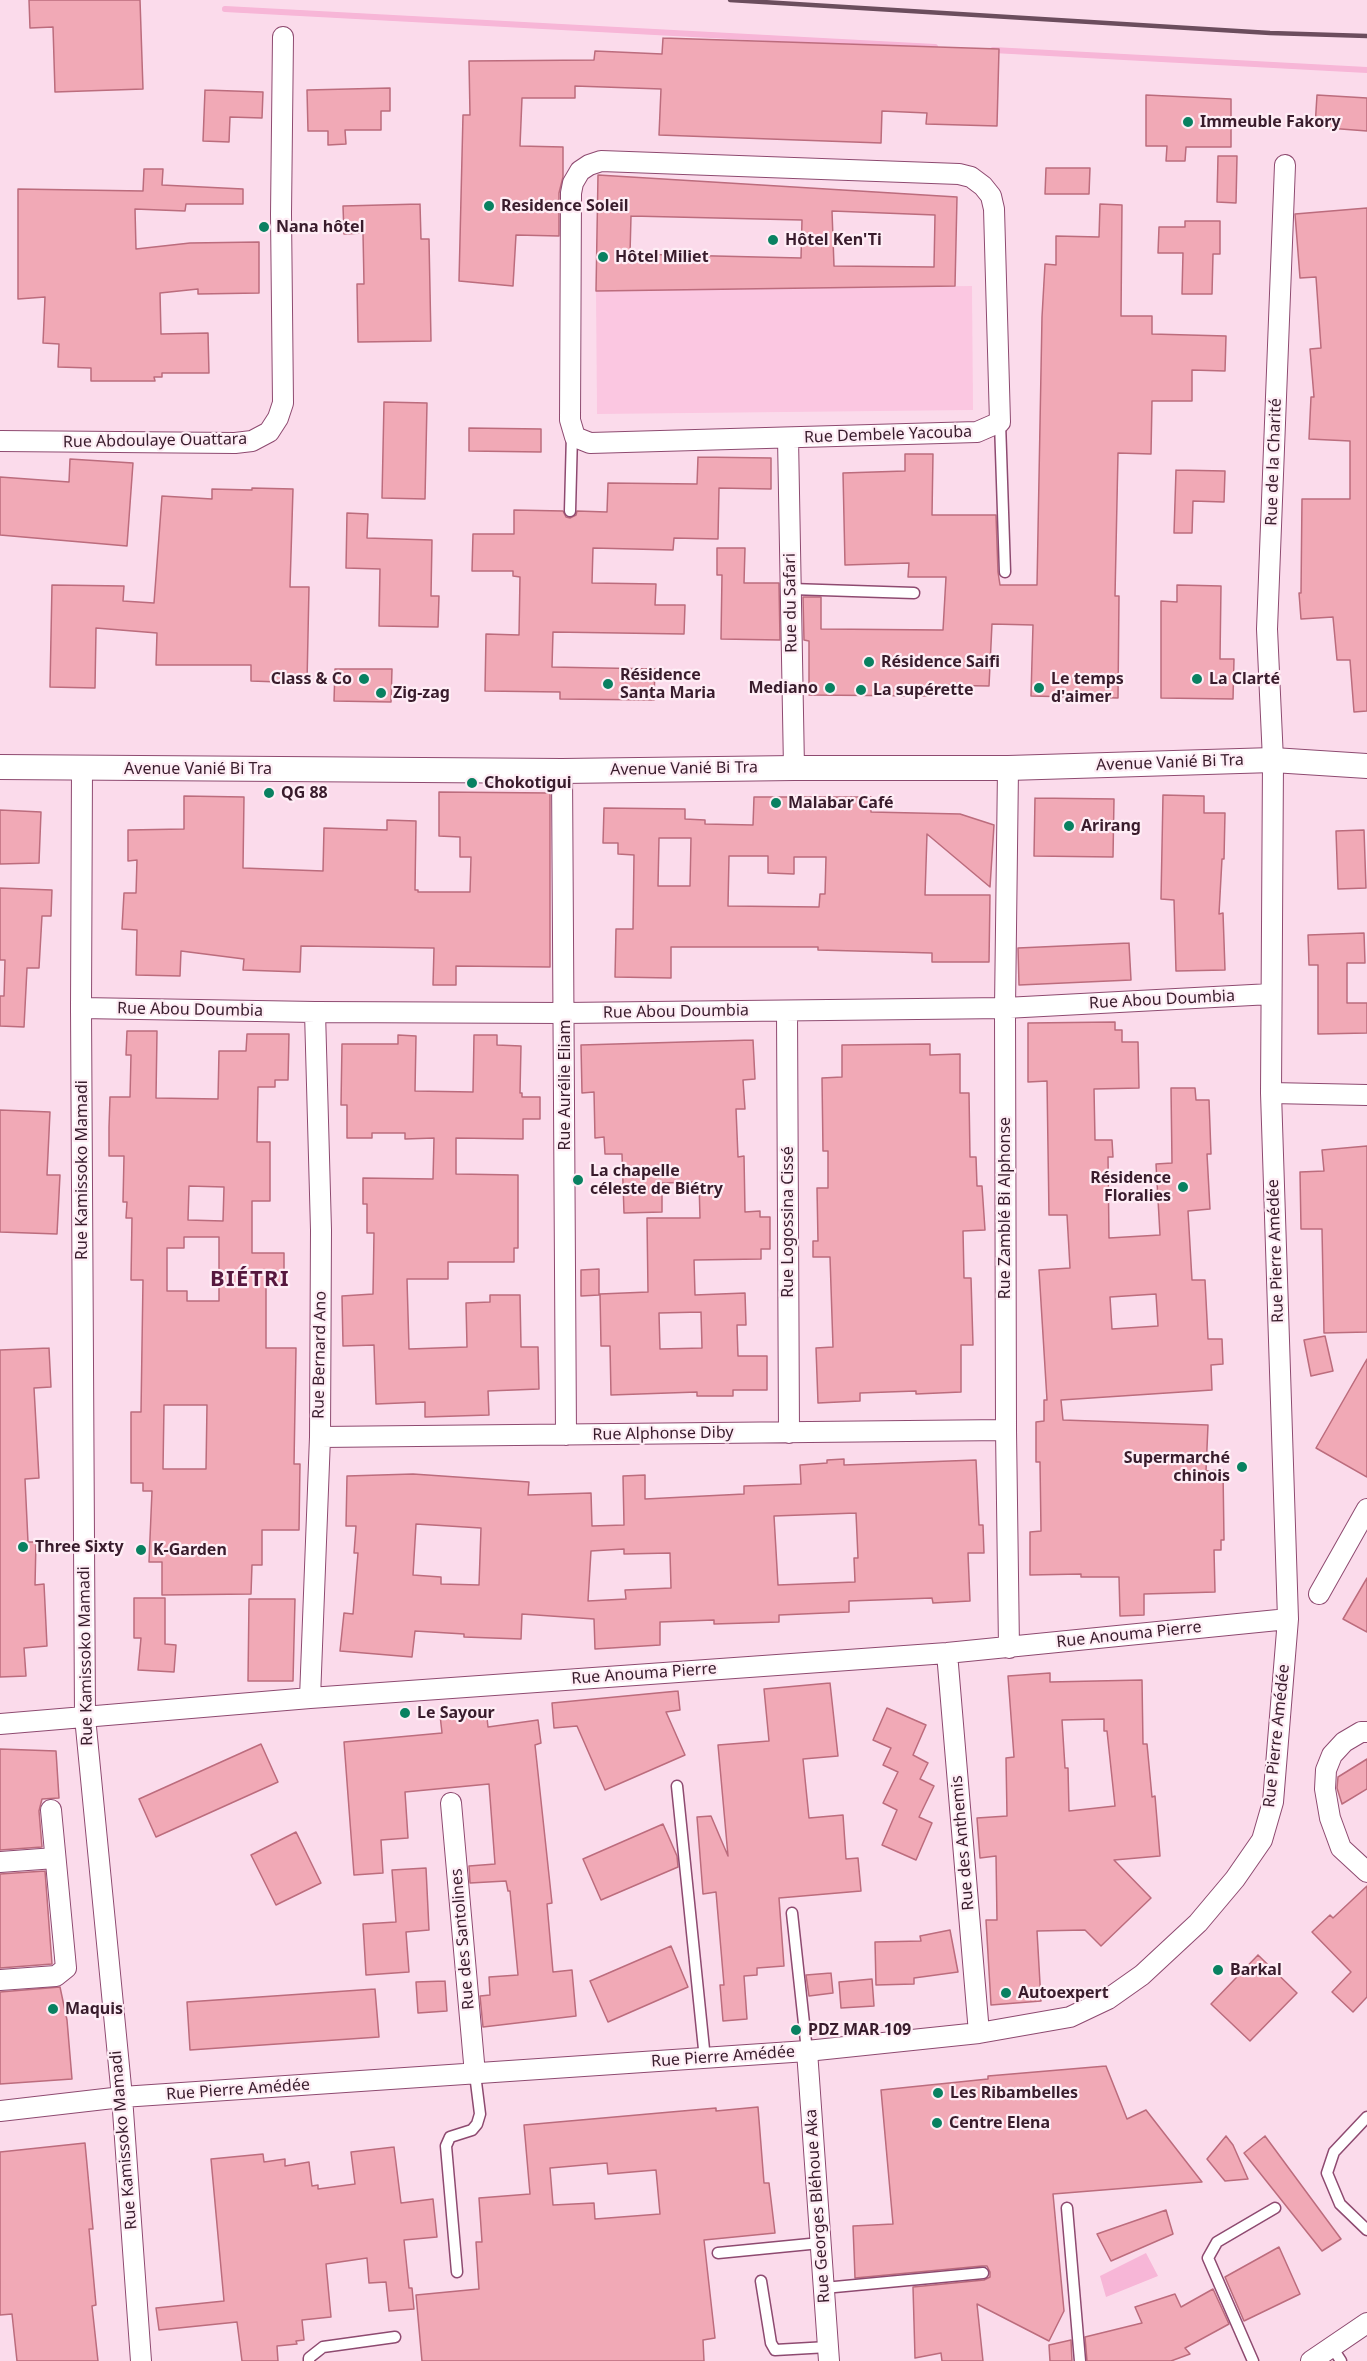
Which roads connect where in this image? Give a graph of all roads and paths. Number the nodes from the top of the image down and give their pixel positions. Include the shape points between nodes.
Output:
1 (283, 37) dead end
2 (1285, 165) dead end
3 (1000, 422) junction
4 (572, 430) junction
5 (788, 438) junction
6 (0, 441) edge
7 (570, 511) dead end
8 (1005, 572) dead end
9 (791, 589) junction
10 (914, 593) dead end
11 (1273, 760) junction
12 (1367, 766) edge
13 (0, 767) edge
14 (82, 768) junction
15 (794, 768) junction
16 (1008, 768) junction
17 (562, 771) junction
18 (1271, 994) junction
19 (81, 1008) junction
20 (1005, 1008) junction
21 (787, 1011) junction
22 (315, 1012) junction
23 (564, 1013) junction
24 (1271, 1093) junction
25 (1367, 1095) edge
26 (1006, 1430) junction
27 (789, 1432) junction
28 (566, 1435) junction
29 (320, 1437) junction
30 (1367, 1509) edge
31 (1319, 1594) dead end
32 (1288, 1619) junction
33 (1009, 1648) junction
34 (947, 1653) junction
35 (310, 1698) junction
36 (85, 1717) junction
37 (0, 1724) edge
38 (1367, 1732) edge
39 (677, 1786) dead end
40 (451, 1803) dead end
41 (51, 1810) dead end
42 (55, 1858) junction
43 (0, 1862) edge
44 (1367, 1872) edge
45 (792, 1913) dead end
46 (0, 1980) edge
47 (979, 2033) junction
48 (807, 2051) junction
49 (705, 2059) junction
50 (475, 2074) junction
51 (122, 2097) junction
52 (0, 2111) edge
53 (1367, 2117) edge
54 (1067, 2208) dead end
55 (1275, 2208) dead end
56 (1367, 2230) edge
57 (820, 2243) junction
58 (718, 2253) dead end
59 (457, 2272) dead end
60 (983, 2273) dead end
61 (761, 2281) dead end
62 (824, 2288) junction
63 (1367, 2323) edge
64 (395, 2337) dead end
65 (828, 2354) edge
66 (1336, 2354) edge
67 (141, 2361) edge
68 (309, 2361) edge
69 (1080, 2361) edge
70 (1253, 2361) edge
71 (1311, 2361) edge

1 - 6 street, Rue Abdoulaye Ouattara via 283,404 269,432 252,441 235,443
2 - 11 street, Rue de la Charité via 1267,629
3 - 4 street via 994,208 991,196 971,177 602,161 580,171 571,193
3 - 5 street, Rue Dembele Yacouba via 977,432
3 - 8 lane
4 - 5 street, Rue Dembele Yacouba via 575,437 590,443
4 - 7 lane
5 - 9 street, Rue du Safari
9 - 10 lane
9 - 15 street, Rue du Safari
11 - 12 street, Avenue Vanié Bi Tra
11 - 16 street, Avenue Vanié Bi Tra
11 - 18 street, Rue Pierre Amédée
13 - 14 street, Avenue Vanié Bi Tra
14 - 17 street, Avenue Vanié Bi Tra
14 - 19 street, Rue Kamissoko Mamadi
15 - 16 street, Avenue Vanié Bi Tra
15 - 17 street, Avenue Vanié Bi Tra
16 - 20 street, Rue Zamblé Bi Alphonse
17 - 23 street, Rue Aurélie Eliam
18 - 20 street, Rue Abou Doumbia
18 - 24 street, Rue Pierre Amédée
19 - 22 street, Rue Abou Doumbia
19 - 36 street, Rue Kamissoko Mamadi
20 - 21 street, Rue Abou Doumbia
20 - 26 street, Rue Zamblé Bi Alphonse
21 - 23 street, Rue Abou Doumbia
21 - 27 street, Rue Logossina Cissé
22 - 23 street, Rue Abou Doumbia
22 - 29 street, Rue Bernard Ano via 321,1230
23 - 28 street, Rue Aurélie Eliam
24 - 25 street
24 - 32 street, Rue Pierre Amédée
26 - 27 street, Rue Alphonse Diby
26 - 33 street, Rue Zamblé Bi Alphonse
27 - 28 street, Rue Alphonse Diby
28 - 29 street, Rue Alphonse Diby
29 - 35 street, Rue Bernard Ano
30 - 31 street
32 - 33 street, Rue Anouma Pierre
32 - 47 street, Rue Pierre Amédée via 1273,1802 1262,1840 1235,1878 1198,1923 1108,1999 1070,2017
33 - 34 street, Rue Anouma Pierre
34 - 35 street, Rue Anouma Pierre
34 - 47 street, Rue des Anthemis
35 - 36 street, Rue Anouma Pierre
36 - 37 street, Rue Anouma Pierre
36 - 51 street, Rue Kamissoko Mamadi
38 - 44 street via 1344,1742 1332,1755 1325,1789 1341,1848
39 - 49 lane
40 - 50 street, Rue des Santolines
41 - 42 street
42 - 43 street
42 - 46 street via 66,1968 56,1976
45 - 48 lane
47 - 48 street, Rue Pierre Amédée
48 - 49 street, Rue Pierre Amédée
48 - 57 street, Rue Georges Bléhoue Aka
49 - 50 street, Rue Pierre Amédée
50 - 51 street, Rue Pierre Amédée
50 - 59 lane via 480,2114 477,2124 472,2130 450,2137 446,2146
51 - 52 street, Rue Pierre Amédée
51 - 67 street, Rue Kamissoko Mamadi
53 - 56 lane via 1334,2152 1327,2174 1340,2204
54 - 69 lane
55 - 70 lane via 1217,2242 1208,2258
57 - 58 lane
57 - 62 street, Rue Georges Bléhoue Aka
60 - 62 lane
61 - 65 lane via 775,2350
62 - 65 street, Rue Georges Bléhoue Aka
63 - 66 street
64 - 68 lane via 322,2347
66 - 71 street

